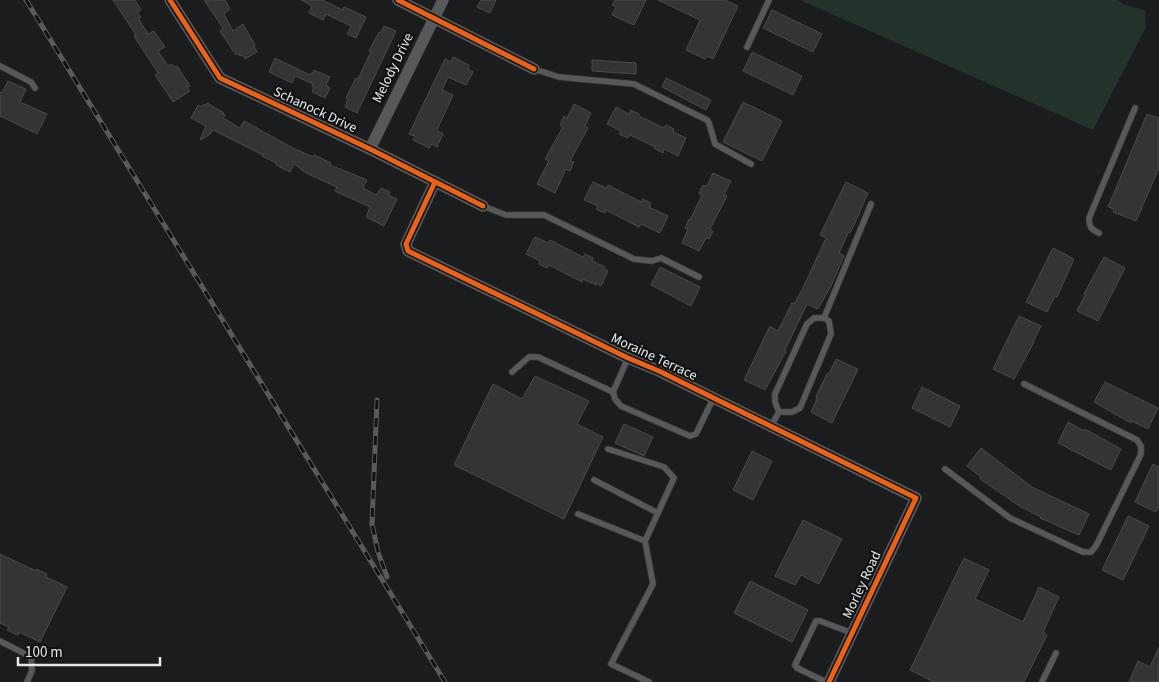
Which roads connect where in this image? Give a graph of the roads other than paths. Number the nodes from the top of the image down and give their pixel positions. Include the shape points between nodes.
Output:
1 (170, 0) edge
2 (398, 0) edge
3 (443, 0) edge
4 (769, 0) edge
5 (434, 18) junction
6 (747, 47) dead end
7 (0, 66) edge
8 (534, 69) joint
9 (35, 88) dead end
10 (1135, 108) dead end
11 (370, 149) junction
12 (751, 164) dead end
13 (435, 182) junction
14 (871, 204) dead end
15 (483, 206) joint
16 (1099, 233) dead end
17 (699, 278) dead end
18 (824, 318) junction
19 (628, 358) junction
20 (512, 372) dead end
21 (1024, 384) dead end
22 (613, 392) junction
23 (713, 399) junction
24 (779, 412) junction
25 (771, 426) junction
26 (608, 449) dead end
27 (945, 469) dead end
28 (594, 480) dead end
29 (916, 498) joint
30 (658, 513) junction
31 (578, 514) dead end
32 (645, 541) junction
33 (852, 634) junction
34 (0, 642) edge
35 (1056, 652) dead end
36 (27, 682) edge
37 (649, 682) edge
38 (827, 682) edge
39 (1042, 682) edge

1 - 11 street, Schanock Drive via 220,78
2 - 5 street
3 - 5 street, Melody Drive
4 - 6 lane
5 - 8 street
5 - 11 street, Melody Drive
7 - 9 lane via 31,82
8 - 12 lane via 559,77 634,84 707,120 715,144
10 - 16 lane via 1089,218 1092,230
11 - 13 street, Schanock Drive
13 - 15 street, Schanock Drive
13 - 19 street, Moraine Terrace via 406,244 408,251
14 - 18 lane
15 - 17 lane via 506,215 544,215 634,259 652,261 661,258
18 - 24 lane via 814,318 807,324 775,394
18 - 24 lane via 832,334 800,408
19 - 22 lane
19 - 23 street, Moraine Terrace
20 - 22 lane via 529,358 538,357
21 - 27 lane via 1137,440 1142,446 1141,454 1091,552 1083,552 1010,518
22 - 23 lane via 621,406 690,436 696,434
23 - 25 street, Moraine Terrace
24 - 25 lane
25 - 29 street, Moraine Terrace
26 - 30 lane via 664,467 674,478
28 - 30 lane
29 - 33 street, Morley Road
30 - 32 lane
31 - 32 lane
32 - 37 lane via 653,584 611,664
33 - 38 street, Morley Road
33 - 38 lane via 816,621 795,665
34 - 36 lane via 31,657 32,671
35 - 39 lane

